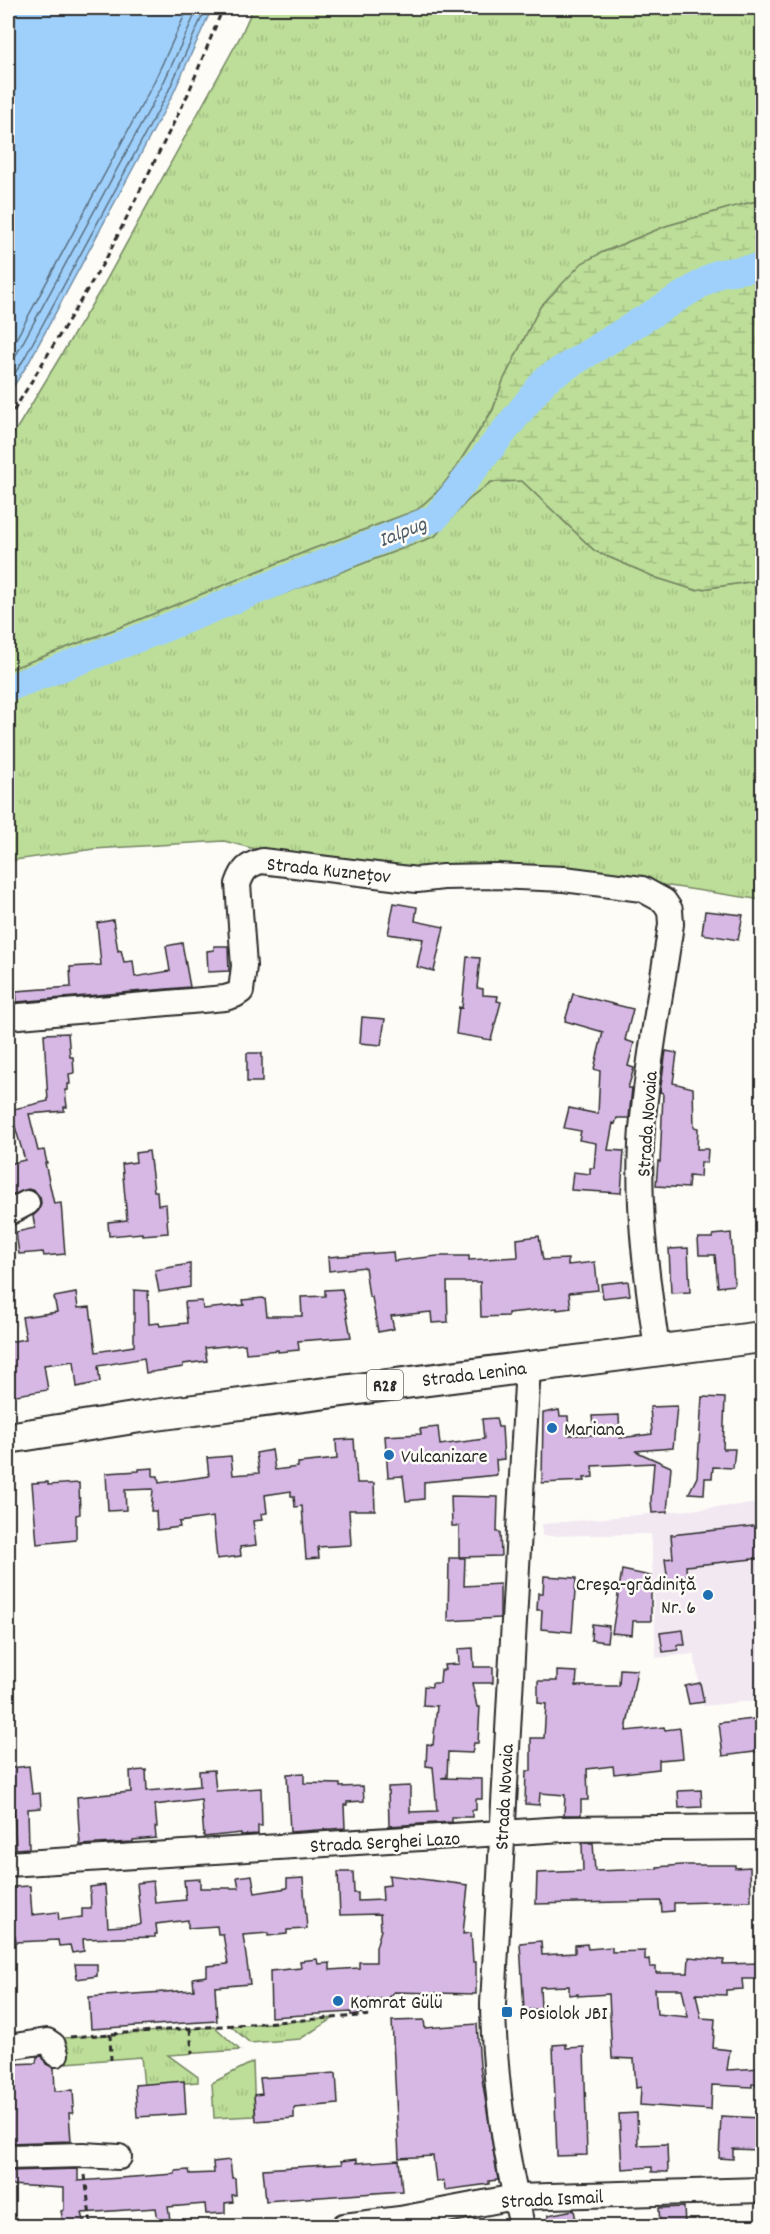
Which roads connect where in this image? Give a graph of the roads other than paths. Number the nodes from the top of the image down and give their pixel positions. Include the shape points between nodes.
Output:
1 (664, 901) joint
2 (8, 1017) edge
3 (762, 1337) edge
4 (657, 1349) junction
5 (528, 1366) junction
6 (8, 1438) edge
7 (762, 1827) edge
8 (501, 1833) junction
9 (8, 1864) edge
10 (60, 2046) road end
11 (8, 2047) edge
12 (8, 2157) edge
13 (119, 2157) dead end
14 (762, 2190) edge
15 (515, 2197) junction
16 (344, 2226) edge
17 (522, 2226) edge

1 - 2 street, Strada Kuznețov via 642,888 564,879 497,876 417,880 262,861 250,864 238,884 244,966 241,991 235,995
1 - 4 street, Strada Novaia via 670,910 671,924 643,1119 641,1179
3 - 4 main road, Strada Lenina / R28
4 - 5 main road, Strada Lenina / R28
5 - 6 main road, Strada Lenina / R28
5 - 8 street, Strada Novaia
7 - 8 street, Strada Serghei Lazo
8 - 9 street, Strada Serghei Lazo
8 - 15 street, Strada Novaia via 493,2037
10 - 11 street via 47,2041
12 - 13 street
14 - 15 street, Strada Ismail
15 - 16 street, Strada Ismail
15 - 17 street, Strada Novaia

